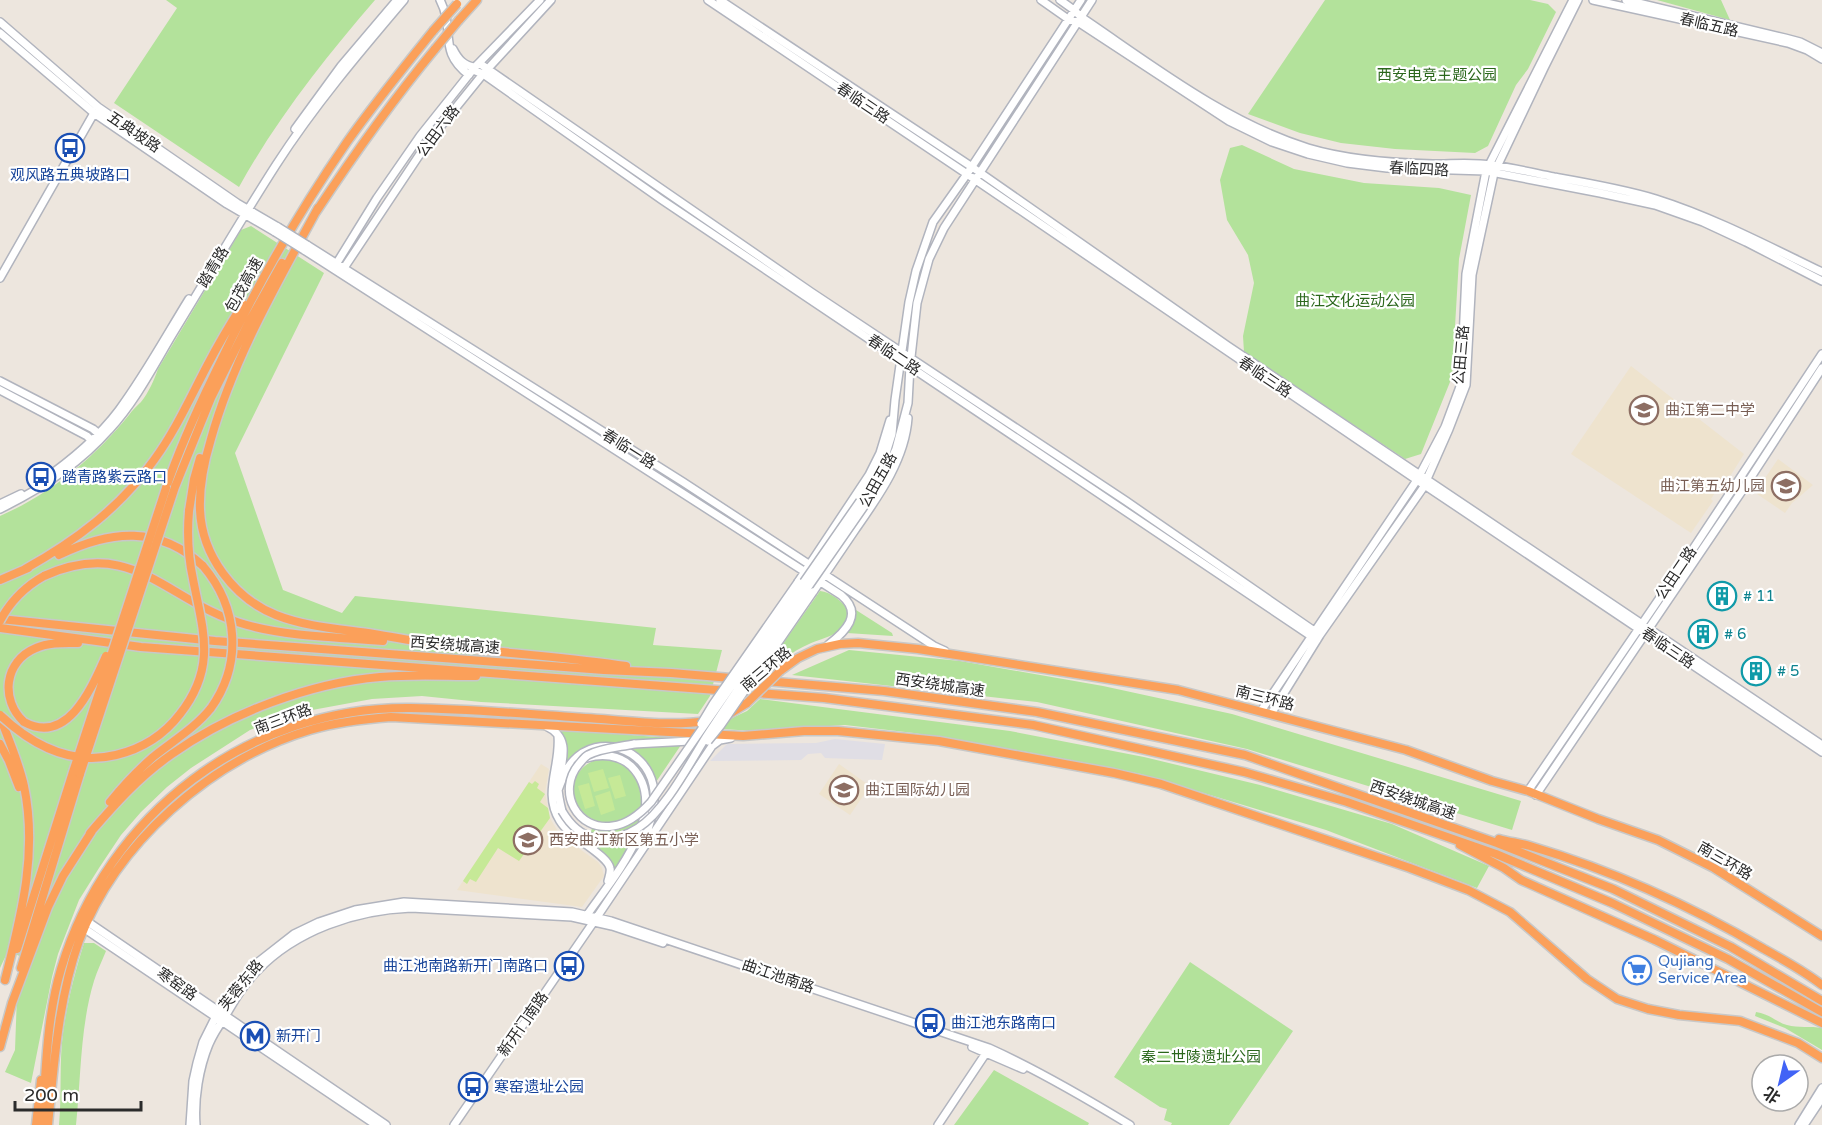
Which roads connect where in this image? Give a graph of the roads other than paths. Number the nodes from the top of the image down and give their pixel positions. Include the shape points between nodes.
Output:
1 (397, 0) edge
2 (404, 0) edge
3 (440, 0) edge
4 (477, 0) edge
5 (540, 0) edge
6 (551, 0) edge
7 (708, 0) edge
8 (720, 0) edge
9 (1041, 0) edge
10 (1060, 0) edge
11 (1080, 0) edge
12 (1092, 0) edge
13 (1573, 0) edge
14 (1578, 0) edge
15 (1593, 0) edge
16 (1626, 0) edge
17 (459, 2) edge
18 (1074, 10) junction
19 (1068, 19) junction
20 (1079, 19) junction
21 (0, 22) edge
22 (0, 33) edge
23 (1822, 53) edge
24 (1822, 59) edge
25 (474, 69) junction
26 (485, 71) junction
27 (94, 113) junction
28 (1492, 169) junction
29 (970, 170) junction
30 (977, 176) junction
31 (318, 208) junction
32 (245, 211) junction
33 (291, 230) junction
34 (305, 248) joint
35 (336, 266) junction
36 (343, 270) junction
37 (1822, 272) edge
38 (0, 278) edge
39 (1822, 281) edge
40 (1822, 354) edge
41 (901, 356) junction
42 (910, 362) junction
43 (1822, 368) edge
44 (0, 381) edge
45 (0, 390) edge
46 (895, 400) junction
47 (908, 403) junction
48 (218, 414) junction
49 (100, 435) junction
50 (93, 442) junction
51 (1422, 480) junction
52 (171, 488) junction
53 (863, 503) junction
54 (0, 504) edge
55 (0, 509) edge
56 (808, 568) junction
57 (25, 569) junction
58 (823, 578) junction
59 (0, 580) edge
60 (0, 620) edge
61 (122, 623) junction
62 (1640, 625) junction
63 (0, 628) edge
64 (1647, 630) junction
65 (1316, 636) junction
66 (130, 645) junction
67 (828, 645) junction
68 (449, 646) junction
69 (950, 654) junction
70 (671, 673) junction
71 (547, 677) junction
72 (1266, 713) junction
73 (0, 716) edge
74 (541, 724) junction
75 (558, 736) junction
76 (743, 736) junction
77 (720, 740) junction
78 (0, 744) edge
79 (1822, 745) edge
80 (689, 747) junction
81 (1822, 752) edge
82 (580, 763) junction
83 (690, 764) junction
84 (76, 773) junction
85 (558, 790) junction
86 (1532, 793) junction
87 (1366, 798) junction
88 (1390, 816) junction
89 (90, 833) junction
90 (29, 858) junction
91 (636, 858) junction
92 (603, 892) junction
93 (402, 905) junction
94 (587, 915) junction
95 (595, 920) junction
96 (86, 926) junction
97 (1822, 936) edge
98 (5, 980) junction
99 (1822, 985) edge
100 (0, 989) edge
101 (1822, 1001) edge
102 (12, 1003) junction
103 (1822, 1012) edge
104 (220, 1017) junction
105 (1822, 1023) edge
106 (0, 1047) edge
107 (988, 1051) junction
108 (51, 1055) junction
109 (1822, 1058) edge
110 (1822, 1088) edge
111 (1822, 1098) edge
112 (47, 1105) junction
113 (36, 1125) edge
114 (42, 1125) edge
115 (48, 1125) edge
116 (54, 1125) edge
117 (190, 1125) edge
118 (196, 1125) edge
119 (376, 1125) edge
120 (386, 1125) edge
121 (454, 1125) edge
122 (938, 1125) edge
123 (1121, 1125) edge
124 (1130, 1125) edge
125 (1799, 1125) edge
126 (1804, 1125) edge

1 - 32 street, 踏青路 via 317,98 273,161
2 - 32 street, 踏青路 via 351,62
3 - 25 street, 春临二路 via 446,12 449,42 462,62
4 - 31 highway, 包茂高速, bridge via 403,87
5 - 25 street, 公田六路
6 - 26 street, 公田六路
7 - 29 street, 春临三路
8 - 29 street, 春临三路
9 - 19 street, 春临四路
10 - 18 street, 春临四路
11 - 18 street, 公田五路
12 - 20 street, 公田五路
13 - 28 street, 公田三路
14 - 28 street, 公田三路
15 - 24 street, 春临五路 via 1788,43
16 - 23 street, 春临五路 via 1800,42
17 - 33 highway, 包茂高速, bridge via 347,143
18 - 19 street, 公田五路
18 - 20 street, 春临四路
19 - 20 street, 春临四路
19 - 29 street, 公田五路
20 - 28 street, 春临四路 via 1232,116 1274,136 1349,157
20 - 30 street, 公田五路
21 - 32 street, 五典坡路 via 98,107
22 - 27 street, 五典坡路
25 - 26 street, 春临二路
25 - 35 street, 公田六路 via 420,136
26 - 36 street, 公田六路 via 428,142
26 - 41 street, 春临二路 via 662,200
27 - 32 street, 五典坡路
27 - 38 street
28 - 37 street, 春临四路 via 1601,185 1656,199
28 - 39 street, 春临四路 via 1654,205 1703,222
28 - 51 street, 公田三路 via 1466,274 1461,384
29 - 30 street, 春临三路
29 - 41 street, 公田五路 via 933,222 916,271
30 - 42 street, 公田五路 via 929,259 916,303
30 - 51 street, 春临三路
31 - 48 highway via 253,331
31 - 52 highway, 包茂高速 via 250,320
32 - 34 street, 五典坡路, bridge
32 - 49 street, 踏青路 via 140,388 119,418
33 - 52 highway, 包茂高速 via 232,336 195,416
33 - 57 highway via 145,472 98,521 64,547
34 - 35 street, 春临一路
35 - 36 street, 春临一路
36 - 56 street, 春临一路
40 - 62 street, 公田二路
41 - 42 street, 春临二路
41 - 46 street, 公田五路
42 - 47 street, 公田五路
42 - 65 street, 春临二路 via 1126,501
43 - 64 street, 公田二路
44 - 49 street
45 - 50 street
46 - 53 street, 公田五路 via 892,434
46 - 56 street via 875,464
47 - 53 street, 公田五路 via 891,461
47 - 58 street via 907,428 895,464
48 - 68 highway via 203,470 200,515 210,552 233,586 264,609 291,620
48 - 73 highway, bridge via 200,461 189,511 189,558 204,630 204,653 201,673 188,704 154,739 131,751 89,758 43,747
49 - 50 street, 踏青路
50 - 54 street, 踏青路 via 59,469
50 - 55 street, 踏青路 via 56,477
51 - 62 street, 春临三路
51 - 65 street, 公田三路
52 - 61 highway, 包茂高速, bridge
52 - 84 highway, bridge
53 - 80 street, 公田五路, bridge
53 - 83 street, 公田五路, bridge
56 - 58 street, 春临一路
56 - 80 street, bridge via 713,704
57 - 59 highway
57 - 89 highway, bridge via 108,537 143,536 167,543 203,566 213,578 230,617 233,653 229,672 211,708 125,783
58 - 67 street, 春临一路 via 845,598 852,613 848,625
58 - 69 street, 春临一路
58 - 83 street, bridge
60 - 68 highway, bridge via 20,594 44,576 79,564 112,563 141,572 205,609 256,627
60 - 70 highway, 西安绕城高速 via 245,644
61 - 66 highway, bridge via 93,685 59,725 37,728 15,714 9,703 10,673 38,647 54,644
61 - 84 highway, bridge
62 - 64 street, 春临三路
62 - 86 street, 公田二路
63 - 66 highway, 西安绕城高速
64 - 79 street, 春临三路
64 - 81 street, 春临三路
64 - 86 street, 公田二路
65 - 72 street, 公田三路
66 - 71 highway, 西安绕城高速
67 - 69 highway, 南三环路 via 858,643
67 - 108 highway, 南三环路, bridge via 798,658 747,703 718,719 691,723 635,722 423,709 367,711 304,723 244,748 177,790 134,834 111,865 88,903 66,953 52,1006
68 - 70 highway
69 - 72 highway, 南三环路 via 1178,690
70 - 87 highway, 西安绕城高速 via 884,691 1037,712 1245,755
71 - 88 highway, 西安绕城高速 via 824,698 1033,724 1244,772
71 - 89 highway via 395,675 342,682 290,696 241,715 173,753 130,789
72 - 86 highway, 南三环路 via 1406,750
73 - 90 highway via 23,784
74 - 75 street
74 - 76 highway, 南三环路
74 - 96 highway, 南三环路 via 383,718 341,723 284,740 244,758 190,794 156,823 118,869
75 - 85 street, 公田五路 via 564,750
75 - 92 street via 559,754 551,788 553,808 575,838 610,867
76 - 77 street
76 - 109 highway, 南三环路 via 838,731 907,737 1161,784 1468,890 1510,912 1587,979 1617,999 1679,1015 1740,1021 1798,1043
77 - 82 street, bridge via 634,744 590,754
77 - 91 street via 712,746
78 - 90 highway via 20,794
80 - 82 street, 公田五路, bridge via 647,806 613,826 585,821 572,804 569,785
82 - 92 street, bridge via 594,756 625,761 636,773 645,794 642,828
83 - 85 street, 公田五路, bridge via 654,815 617,838 601,839 577,830 562,810
84 - 98 highway
84 - 102 highway
85 - 91 street via 568,766 590,749 616,747 636,757 651,779 654,800 650,825
86 - 97 highway, 南三环路 via 1667,844 1714,868
87 - 99 highway via 1529,846 1653,892 1738,933
87 - 101 highway, 西安绕城高速 via 1497,843 1613,890 1731,947
88 - 103 highway, 西安绕城高速 via 1496,854 1612,903 1728,958
88 - 105 highway via 1462,846 1521,880 1655,940
89 - 102 highway via 48,907
90 - 98 highway via 22,913
91 - 95 street, 新开门南路
92 - 94 street
93 - 94 street
93 - 95 street, 曲江池南路
93 - 104 street, 芙蓉东路 via 356,916 297,939 257,970
94 - 95 street
95 - 107 street, 曲江池南路
95 - 121 street, 新开门南路
96 - 104 street, 寒窑路
96 - 108 highway, 南三环路 via 64,993
98 - 100 highway
102 - 106 highway
104 - 117 street, 芙蓉东路 via 203,1042 197,1063
104 - 118 street, 芙蓉东路 via 199,1083
104 - 119 street, 寒窑路
104 - 120 street, 寒窑路
107 - 122 street
107 - 123 street, 曲江池南路
107 - 124 street, 曲江池南路 via 1031,1068
108 - 112 highway, 南三环路
108 - 113 highway via 39,1093
108 - 116 highway
110 - 125 street
111 - 126 street
112 - 114 highway, 南三环路
112 - 115 highway, 南三环路

